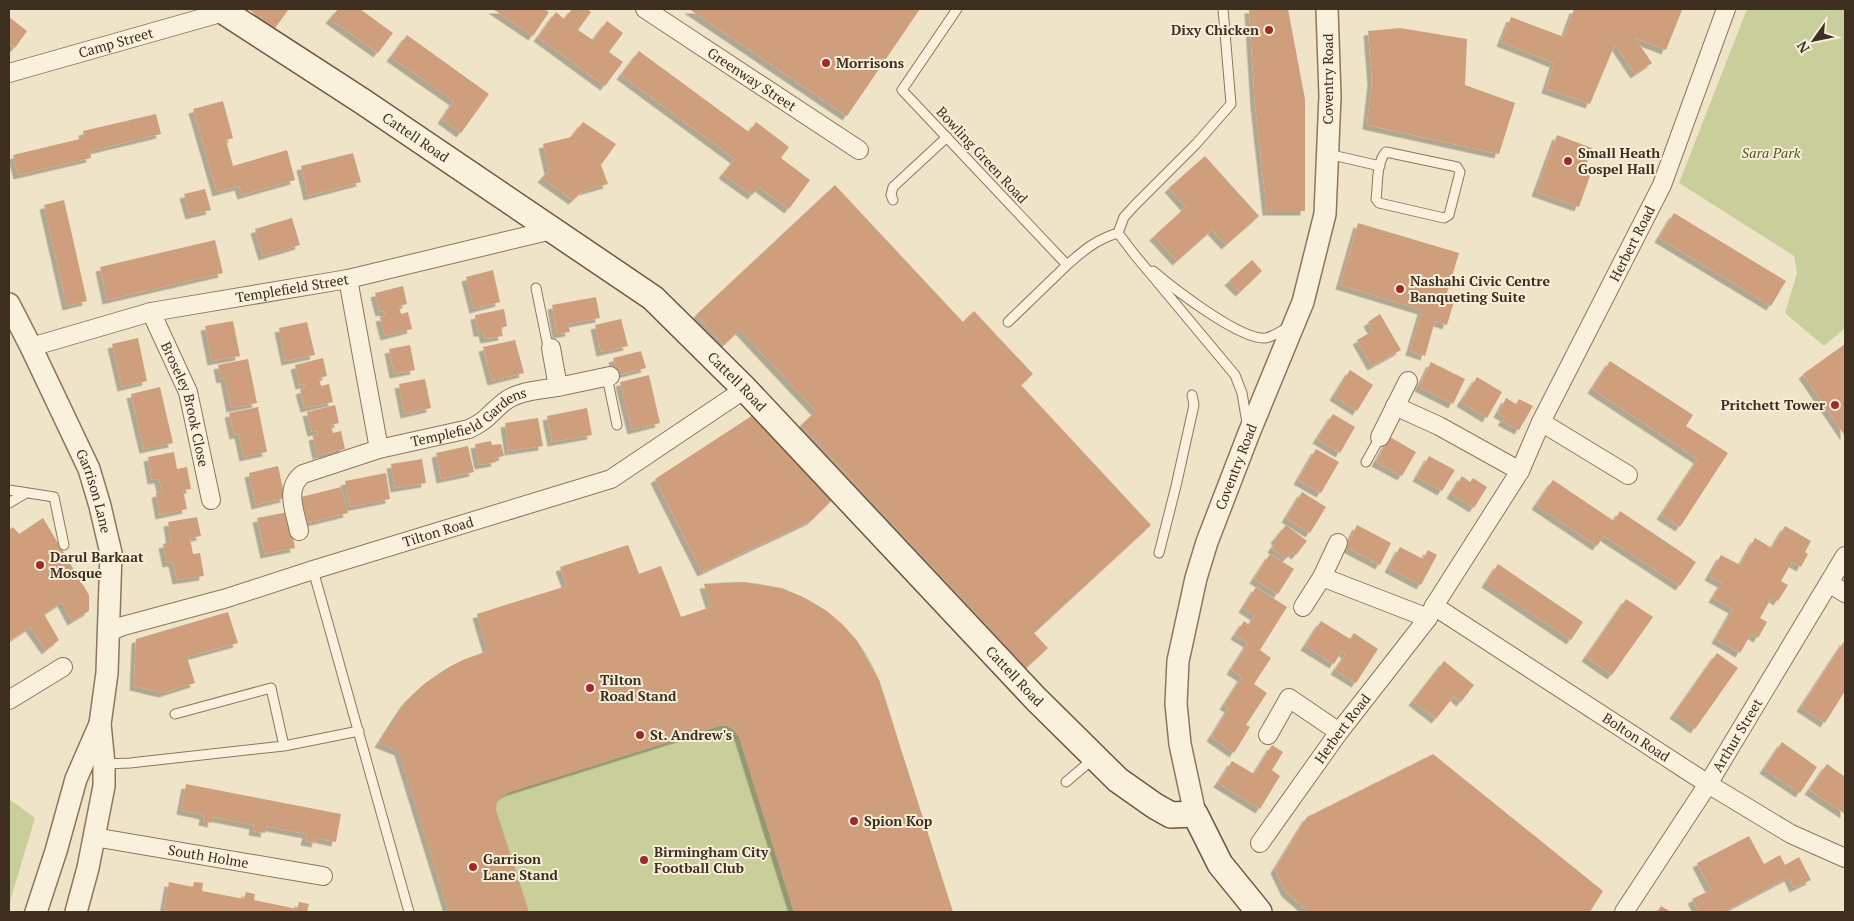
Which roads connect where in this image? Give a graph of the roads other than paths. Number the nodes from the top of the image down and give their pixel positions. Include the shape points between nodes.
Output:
1 (645, 9) edge
2 (957, 9) edge
3 (1223, 9) edge
4 (1327, 9) edge
5 (1726, 9) edge
6 (224, 10) edge
7 (9, 73) edge
8 (947, 137) junction
9 (860, 150) dead end
10 (1328, 154) junction
11 (1380, 166) junction
12 (893, 200) dead end
13 (552, 230) junction
14 (1118, 233) junction
15 (1134, 254) junction
16 (1068, 265) junction
17 (348, 279) junction
18 (536, 288) dead end
19 (9, 304) edge
20 (151, 312) junction
21 (1008, 322) dead end
22 (1295, 323) junction
23 (31, 347) junction
24 (551, 348) joint
25 (608, 376) joint
26 (1408, 381) dead end
27 (558, 387) junction
28 (745, 390) junction
29 (1192, 395) dead end
30 (1395, 406) junction
31 (1541, 422) junction
32 (617, 425) dead end
33 (1249, 434) junction
34 (1380, 436) joint
35 (378, 449) junction
36 (1366, 462) dead end
37 (1520, 471) junction
38 (1628, 475) dead end
39 (9, 490) edge
40 (26, 493) junction
41 (211, 500) dead end
42 (9, 503) edge
43 (299, 531) dead end
44 (1338, 543) dead end
45 (64, 545) dead end
46 (1159, 553) dead end
47 (1845, 556) edge
48 (313, 570) junction
49 (1322, 577) junction
50 (1829, 583) junction
51 (1845, 593) edge
52 (1303, 607) dead end
53 (1431, 612) junction
54 (109, 632) junction
55 (63, 666) dead end
56 (9, 700) edge
57 (175, 714) dead end
58 (100, 724) junction
59 (359, 731) junction
60 (1339, 732) junction
61 (1268, 735) dead end
62 (284, 746) junction
63 (1095, 757) junction
64 (104, 764) junction
65 (1066, 782) dead end
66 (1708, 784) junction
67 (1196, 814) junction
68 (94, 837) junction
69 (1260, 843) dead end
70 (1845, 858) edge
71 (323, 876) dead end
72 (36, 912) edge
73 (76, 912) edge
74 (409, 912) edge
75 (1260, 912) edge
76 (1624, 912) edge

1 - 9 street, Greenway Street
2 - 8 lane, Bowling Green Road via 902,90
3 - 14 lane via 1232,98 1229,108 1135,204 1124,217
4 - 10 street, Coventry Road
5 - 31 street, Herbert Road via 1662,185
6 - 7 street, Camp Street
6 - 13 main road, Cattell Road
8 - 12 lane via 893,187
8 - 16 lane, Bowling Green Road
10 - 11 lane
10 - 22 street, Coventry Road via 1325,214
11 - 11 lane via 1386,152 1457,167 1460,172 1449,215 1444,218 1379,203 1376,199
13 - 17 street, Templefield Street
13 - 28 main road, Cattell Road via 653,298
14 - 15 lane
14 - 16 lane via 1090,245
15 - 22 lane via 1220,320 1249,336 1265,338
15 - 33 lane via 1235,375 1242,393
16 - 21 lane
17 - 20 street, Templefield Street
17 - 35 street
18 - 24 lane
19 - 23 street, Garrison Lane
20 - 23 street, Templefield Street
20 - 41 street, Broseley Brook Close via 188,392
22 - 33 street, Coventry Road
23 - 54 street, Garrison Lane via 89,469 100,506 111,553
24 - 27 street
25 - 27 street, Templefield Gardens
25 - 32 lane
26 - 30 street
27 - 35 street, Templefield Gardens via 512,397 482,423 470,428
28 - 48 street, Tilton Road via 611,479
28 - 63 main road, Cattell Road via 1029,692
29 - 46 lane via 1194,405
30 - 34 street
30 - 37 street via 1439,426
31 - 37 street, Herbert Road
31 - 38 street
33 - 67 street, Coventry Road via 1207,542 1178,660 1176,704 1180,744
34 - 36 lane
35 - 43 street, Templefield Gardens via 298,478 292,496
37 - 53 street, Herbert Road
39 - 40 lane
40 - 42 lane
40 - 45 lane via 54,497
44 - 49 street
47 - 50 street, Arthur Street
48 - 54 street, Tilton Road
48 - 59 lane
49 - 52 street
49 - 53 street
50 - 51 street
50 - 66 street, Arthur Street
53 - 60 street, Herbert Road
53 - 66 street, Bolton Road
54 - 58 street, Garrison Lane
55 - 56 street
57 - 62 lane via 271,688
58 - 64 street, Garrison Lane
58 - 72 street, Garrison Lane via 76,779
59 - 62 lane
59 - 74 lane
60 - 61 street via 1290,698
60 - 69 street, Herbert Road
62 - 64 lane
63 - 65 lane
63 - 67 main road, Cattell Road via 1118,780 1155,806 1171,815
64 - 68 street, Garrison Lane via 104,786
66 - 70 street, Bolton Road via 1791,834
66 - 76 street, Arthur Street
67 - 75 main road, Coventry Road via 1220,864
68 - 71 street, South Holme
68 - 73 street, Garrison Lane

